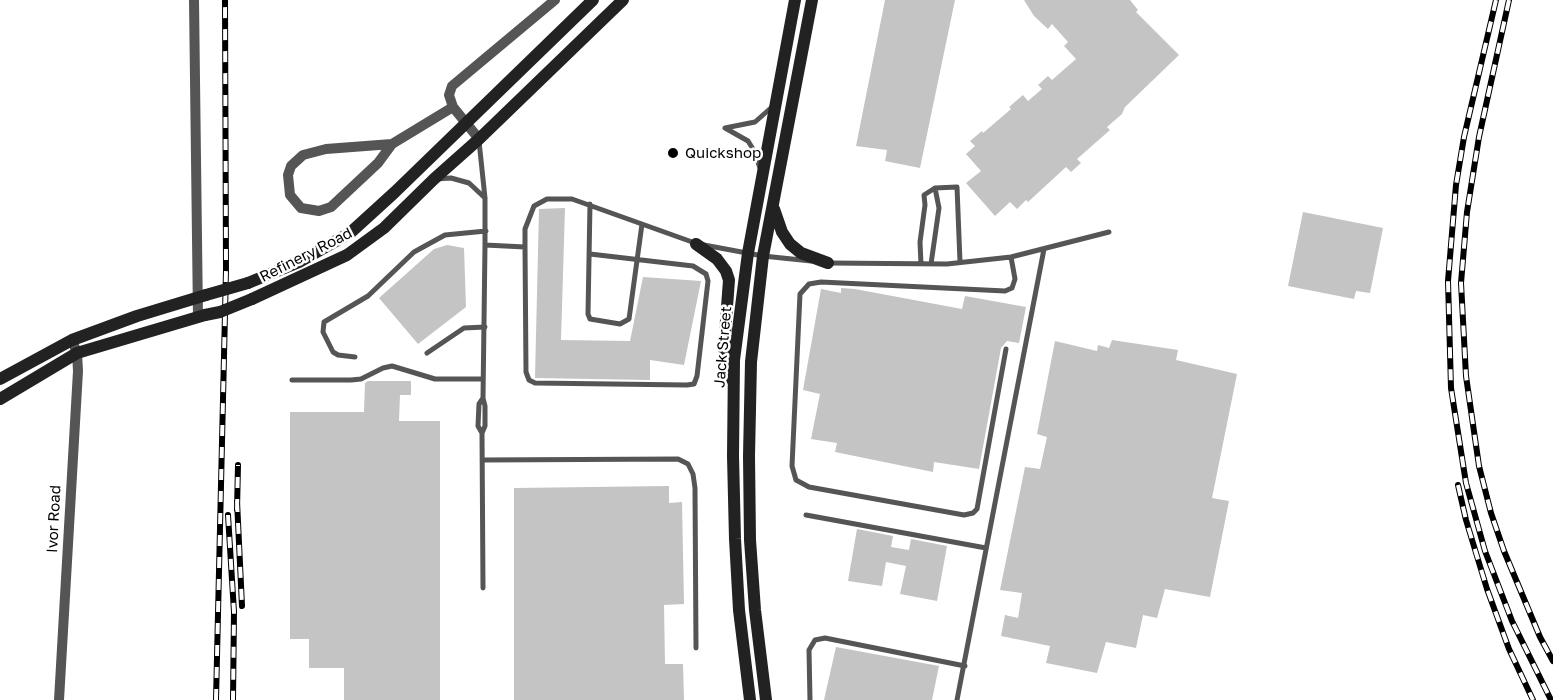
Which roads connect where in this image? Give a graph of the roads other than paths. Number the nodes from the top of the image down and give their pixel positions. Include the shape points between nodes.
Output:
1 (194, 0) edge
2 (555, 0) edge
3 (593, 0) edge
4 (623, 0) edge
5 (795, 0) edge
6 (812, 0) edge
7 (777, 97) junction
8 (453, 108) junction
9 (464, 123) junction
10 (479, 139) junction
11 (392, 144) junction
12 (434, 179) junction
13 (762, 179) junction
14 (935, 188) junction
15 (485, 198) junction
16 (590, 204) junction
17 (773, 205) junction
18 (642, 224) junction
19 (486, 231) junction
20 (1109, 232) dead end
21 (338, 240) junction
22 (696, 244) junction
23 (485, 245) junction
24 (525, 247) junction
25 (1044, 249) junction
26 (748, 253) junction
27 (590, 254) junction
28 (347, 255) junction
29 (763, 256) junction
30 (1011, 257) junction
31 (637, 258) junction
32 (960, 262) junction
33 (828, 263) junction
34 (921, 264) junction
35 (931, 264) junction
36 (202, 297) junction
37 (202, 316) junction
38 (485, 327) junction
39 (72, 340) junction
40 (1006, 349) dead end
41 (77, 353) junction
42 (427, 353) dead end
43 (355, 357) dead end
44 (483, 378) junction
45 (0, 380) edge
46 (292, 380) dead end
47 (0, 399) edge
48 (733, 403) junction
49 (482, 460) junction
50 (806, 515) dead end
51 (986, 548) junction
52 (483, 588) dead end
53 (696, 648) dead end
54 (965, 666) junction
55 (59, 700) edge
56 (750, 700) edge
57 (766, 700) edge
58 (810, 700) edge
59 (957, 700) edge

1 - 36 street
2 - 8 street via 452,86 449,95
3 - 9 main road, Refinery Road
4 - 10 main road, Refinery Road
5 - 7 main road, Jack Street
6 - 17 main road, Jack Street
7 - 13 main road, Jack Street
7 - 13 lane via 773,107 755,122 725,128 748,141 758,159
8 - 9 street
8 - 11 street
9 - 10 street
9 - 21 main road, Refinery Road via 395,192
10 - 12 main road, Refinery Road
10 - 15 lane
11 - 11 street via 378,163 331,207 318,211 301,208 290,195 288,175 303,155 326,149
12 - 15 lane via 469,183
12 - 28 main road, Refinery Road via 384,228
13 - 26 main road, Jack Street
14 - 32 lane via 957,187
14 - 34 lane via 924,195
14 - 35 lane via 939,208
15 - 19 lane
16 - 18 lane
16 - 24 lane via 557,198 539,202 525,229
16 - 27 lane
17 - 29 main road, Jack Street
17 - 33 main road via 790,244 801,253
18 - 22 lane
18 - 31 lane
19 - 23 lane
19 - 43 lane via 445,235 414,252 368,296 324,322 323,332 333,352
20 - 25 lane
21 - 28 main road
21 - 36 main road, Refinery Road, bridge via 299,262
22 - 26 lane
22 - 48 main road via 717,259 729,280 724,347
23 - 24 lane
23 - 38 lane
24 - 31 lane via 529,380 694,384 698,376 706,274 693,266
25 - 30 lane
25 - 51 lane
26 - 29 lane
26 - 48 main road, Jack Street via 734,360
27 - 31 lane
27 - 31 lane via 590,319 620,324 629,319
28 - 37 main road, Refinery Road, bridge via 252,299
29 - 33 lane
29 - 57 main road, Jack Street via 751,362 749,456 750,540
30 - 32 lane
30 - 40 lane via 1015,279 1012,288 1005,291 809,284 800,294 792,466 796,480 809,487 964,515 972,513 977,509
32 - 35 lane
33 - 34 lane
34 - 35 lane
36 - 37 street
36 - 39 main road, Refinery Road
37 - 41 main road, Refinery Road
38 - 42 lane via 464,328
38 - 44 lane
39 - 41 street, Ivor Road
39 - 45 main road, Refinery Road
41 - 47 main road, Refinery Road
41 - 55 street, Ivor Road
44 - 46 lane via 435,379 392,366 361,379
44 - 49 lane via 478,426 482,433
48 - 56 main road, Jack Street via 739,610
49 - 52 lane
49 - 53 lane via 678,459 688,464 694,488
50 - 51 lane
51 - 54 lane
54 - 58 lane via 825,638 815,640 808,650
54 - 59 lane

